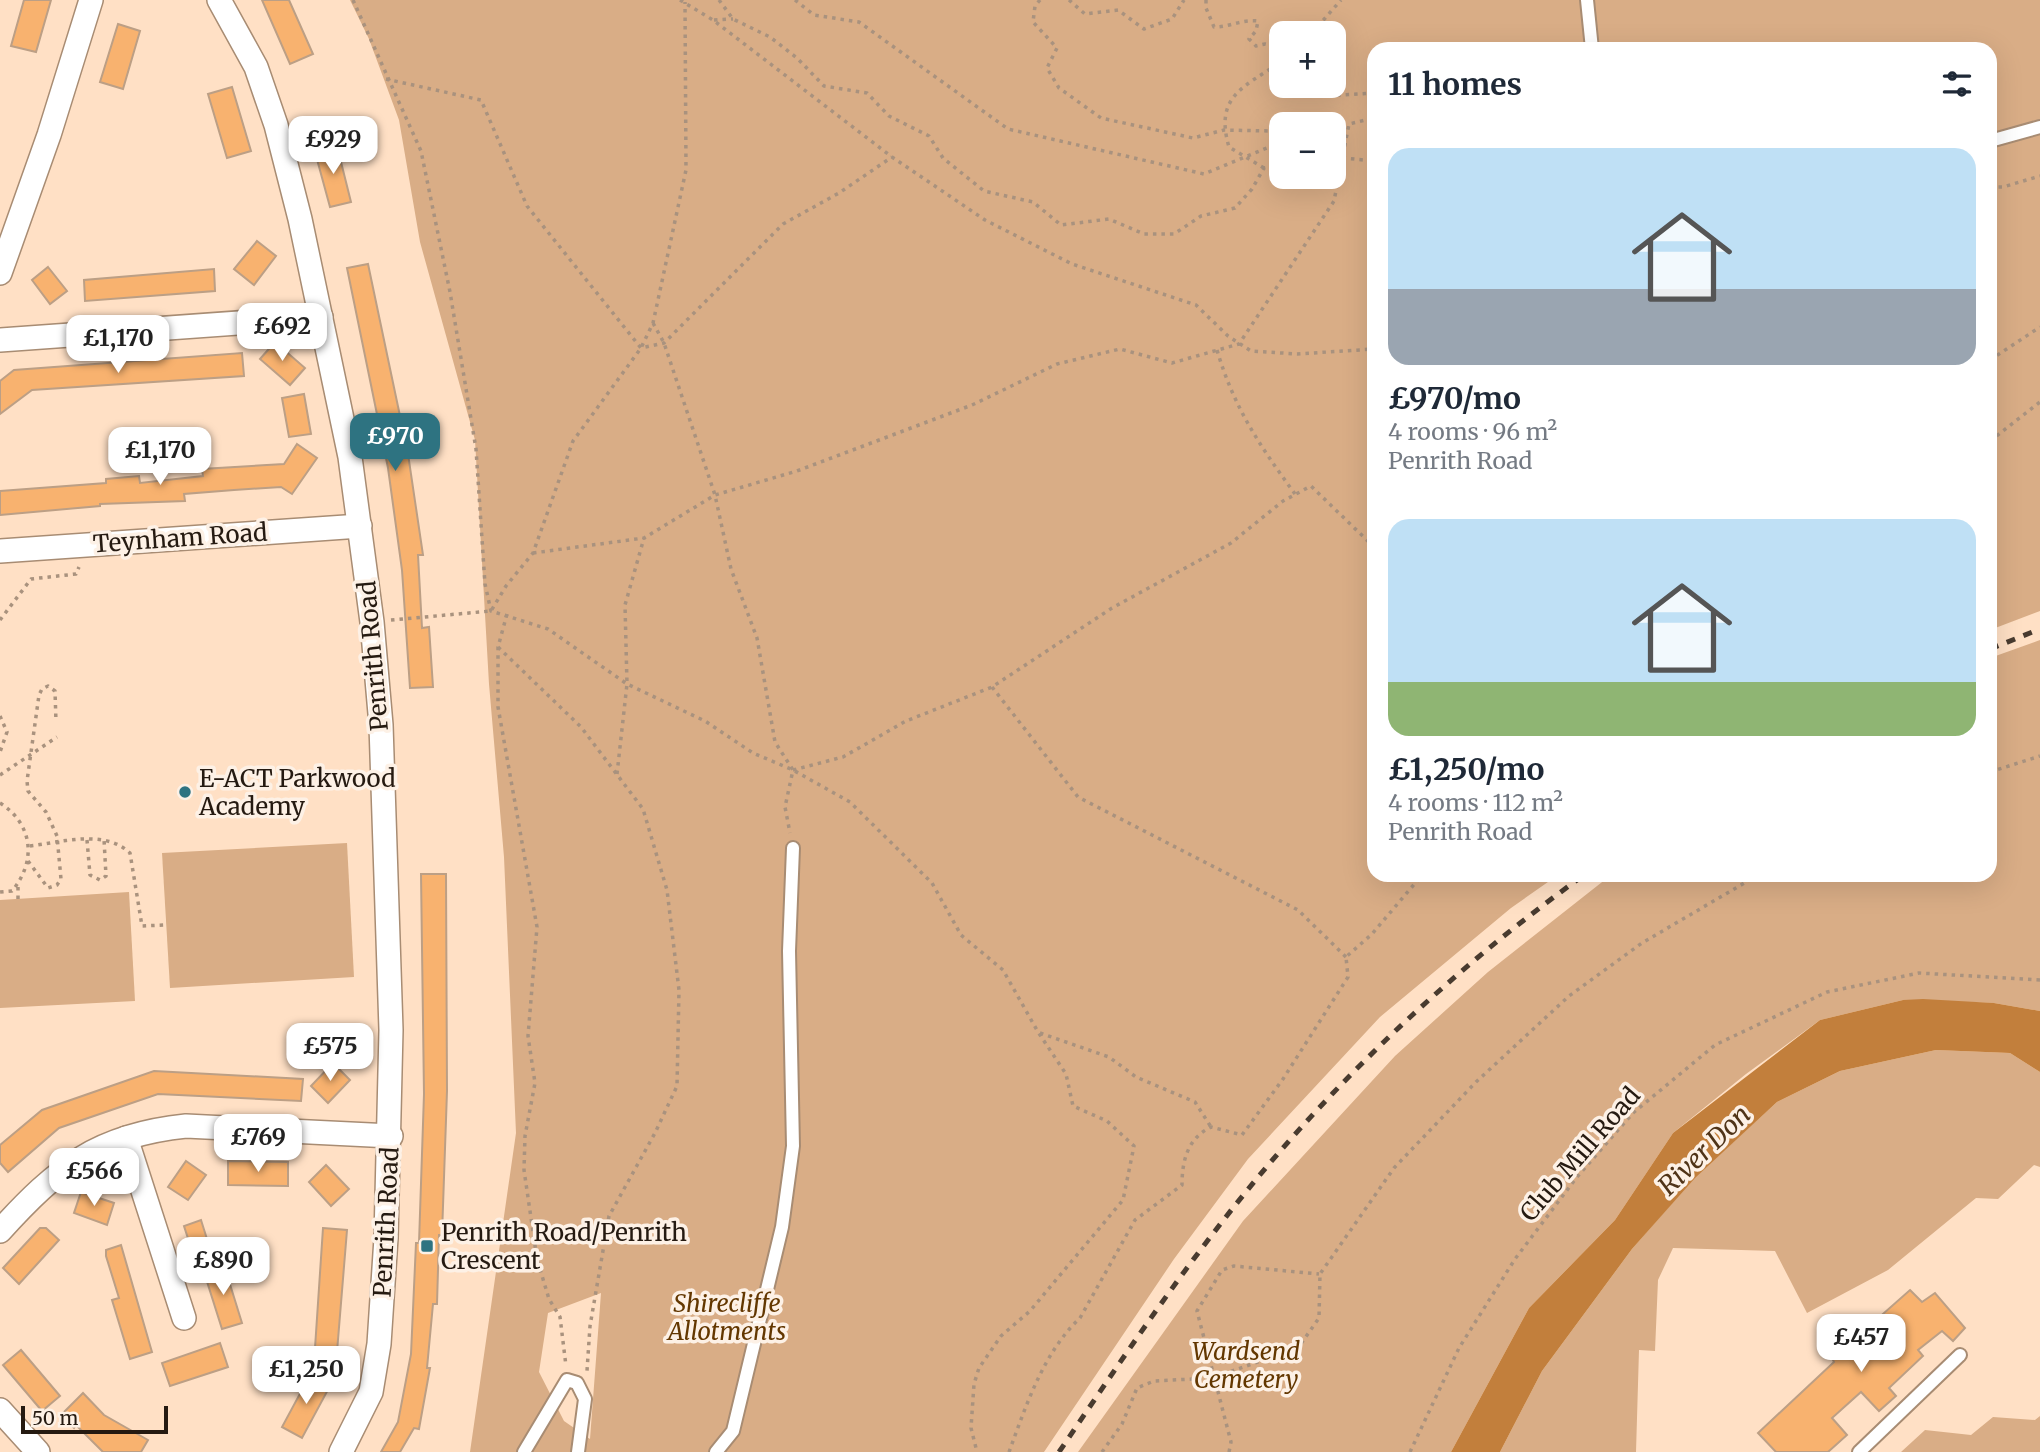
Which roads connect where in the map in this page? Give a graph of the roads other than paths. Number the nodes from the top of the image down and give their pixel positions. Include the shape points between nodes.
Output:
1 (91, 0) edge
2 (219, 0) edge
3 (1587, 0) edge
4 (1591, 42) edge
5 (2040, 127) edge
6 (1997, 139) edge
7 (0, 273) edge
8 (321, 317) junction
9 (0, 340) edge
10 (360, 526) junction
11 (0, 551) edge
12 (793, 848) road end
13 (391, 1136) junction
14 (125, 1138) junction
15 (0, 1231) edge
16 (184, 1318) dead end
17 (1960, 1355) dead end
18 (0, 1410) edge
19 (38, 1452) edge
20 (342, 1452) edge
21 (524, 1452) edge
22 (578, 1452) edge
23 (716, 1452) edge
24 (1859, 1452) edge

1 - 7 street
2 - 8 street, Penrith Road via 256,67 276,125
3 - 4 lane
5 - 6 lane
8 - 9 street
8 - 10 street, Penrith Road
10 - 11 street, Teynham Road
10 - 13 street, Penrith Road via 381,725
12 - 23 lane via 789,951 793,1146 782,1227 733,1431
13 - 14 street via 186,1126
13 - 20 street, Penrith Road via 379,1344 371,1392
14 - 15 street via 86,1153 55,1175
14 - 16 street
17 - 24 lane
18 - 19 street
21 - 22 lane via 567,1380 577,1383 585,1399

